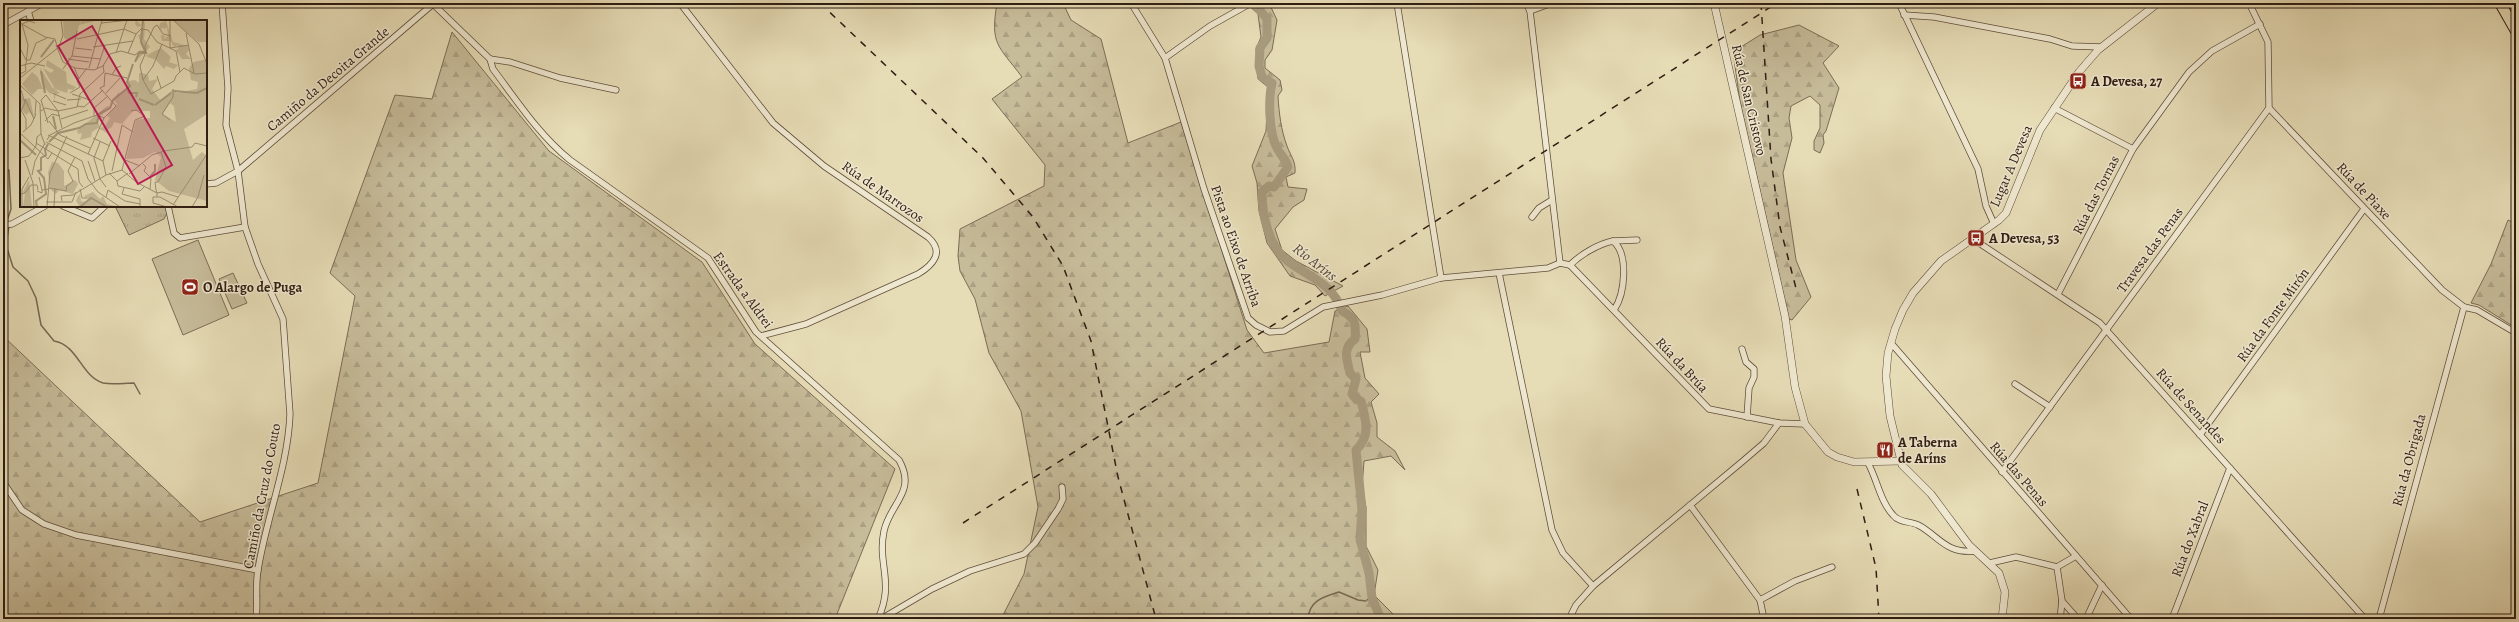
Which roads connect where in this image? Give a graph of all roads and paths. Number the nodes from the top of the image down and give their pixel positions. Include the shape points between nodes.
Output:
1 (43, 3) edge
2 (222, 3) edge
3 (680, 3) edge
4 (1131, 3) edge
5 (1251, 3) edge
6 (1397, 3) edge
7 (1526, 3) edge
8 (1552, 3) edge
9 (1714, 3) edge
10 (1899, 3) edge
11 (2158, 3) edge
12 (2249, 3) edge
13 (2500, 3) edge
14 (2514, 3) edge
15 (433, 4) edge
16 (2516, 6) edge
17 (28, 11) junction
18 (1530, 11) junction
19 (1904, 15) junction
20 (31, 20) edge
21 (2260, 24) junction
22 (3, 25) edge
23 (2516, 31) edge
24 (2102, 47) junction
25 (1165, 58) junction
26 (490, 59) junction
27 (616, 90) dead end
28 (2054, 108) junction
29 (2269, 108) junction
30 (2133, 149) junction
31 (238, 171) junction
32 (207, 184) edge
33 (1552, 200) junction
34 (43, 207) edge
35 (65, 207) edge
36 (103, 207) edge
37 (168, 207) edge
38 (2364, 209) junction
39 (1532, 216) dead end
40 (1994, 224) junction
41 (3, 225) edge
42 (245, 227) junction
43 (1973, 239) junction
44 (1637, 240) dead end
45 (1612, 241) junction
46 (1560, 263) junction
47 (1570, 265) junction
48 (1500, 272) junction
49 (1441, 278) junction
50 (2058, 294) junction
51 (2464, 307) junction
52 (1614, 310) junction
53 (2106, 330) junction
54 (2516, 334) edge
55 (761, 336) junction
56 (1890, 343) junction
57 (1742, 349) dead end
58 (2015, 384) dead end
59 (2050, 407) junction
60 (1747, 417) junction
61 (1780, 423) junction
62 (1806, 424) junction
63 (2200, 435) junction
64 (1901, 461) junction
65 (1868, 463) junction
66 (2230, 468) junction
67 (2002, 472) junction
68 (3, 482) edge
69 (1062, 487) dead end
70 (1690, 505) junction
71 (1975, 550) junction
72 (2076, 556) junction
73 (1990, 563) junction
74 (1832, 567) dead end
75 (2057, 567) junction
76 (258, 570) junction
77 (2102, 585) junction
78 (1594, 586) junction
79 (1760, 600) junction
80 (2062, 601) junction
81 (256, 619) edge
82 (878, 619) edge
83 (881, 619) edge
84 (1569, 619) edge
85 (1764, 619) edge
86 (2002, 619) edge
87 (2060, 619) edge
88 (2078, 619) edge
89 (2086, 619) edge
90 (2131, 619) edge
91 (2172, 619) edge
92 (2365, 619) edge
93 (2380, 619) edge

1 - 17 street
2 - 31 street, Camiño da Cruz do Couto via 228,88 226,125
3 - 55 street, Rúa de Marrozos via 773,123 824,166 928,237 936,248 937,256 932,264 918,274 806,324
4 - 25 street, Pista ao Eixo de Arriba
5 - 25 street via 1210,26
6 - 49 street
7 - 18 street
8 - 18 street
9 - 62 street, Rúa de San Cristovo via 1785,316 1794,387
10 - 19 street
11 - 24 street, Lugar A Devesa
12 - 21 street
13 - 23 highway
14 - 16 highway
15 - 26 street, Estrada a Aldrei
15 - 31 street, Camiño da Decoita Grande
17 - 20 street
17 - 22 street
18 - 33 street
19 - 24 street via 1934,17 2050,39 2072,46
19 - 40 street via 1978,169 1986,206
21 - 29 street via 2268,42
21 - 30 street, Rúa das Tornas via 2212,51 2189,72
24 - 28 street, Lugar A Devesa via 2084,65
25 - 49 street, Pista ao Eixo de Arriba via 1204,189 1248,318 1256,325 1270,332 1284,331 1323,307
26 - 27 street
26 - 55 street, Estrada a Aldrei via 493,69 536,127 562,153 708,258 750,326
28 - 30 street, Rúa das Tornas
28 - 40 street, Lugar A Devesa via 2037,136 2011,205 2003,217
29 - 38 street, Rúa de Piaxe
29 - 53 street, Travesa das Penas
30 - 50 street, Rúa das Tornas
31 - 32 street, Camiño da Decoita Grande via 216,183
31 - 42 street, Camiño da Cruz do Couto
33 - 39 street
33 - 46 street
34 - 41 street via 12,224
35 - 36 street via 92,218
37 - 42 street via 174,233 180,238
38 - 51 street, Rúa de Piaxe via 2442,290
38 - 63 street, Rúa da Fonte Mirón
40 - 43 street, Lugar A Devesa
42 - 76 street, Camiño da Cruz do Couto via 258,264 283,319 290,414 282,465
43 - 50 street, Rúa de Senandes
43 - 56 street, Lugar A Devesa via 1941,261 1913,293
44 - 45 street
45 - 47 street via 1578,257
45 - 52 street via 1617,244 1622,263 1620,293
46 - 47 street, Pista ao Eixo de Arriba
46 - 48 street, Pista ao Eixo de Arriba via 1548,268
47 - 52 street, Rúa da Brúa
48 - 49 street, Pista ao Eixo de Arriba
48 - 78 street via 1552,530 1563,553
50 - 53 street, Rúa de Senandes
51 - 54 street, Rúa de Piaxe via 2477,310
51 - 93 street, Rúa da Obrigada
52 - 60 street, Rúa da Brúa via 1702,404 1719,412
53 - 59 street, Travesa das Penas
53 - 63 street, Rúa de Senandes
55 - 82 street, Estrada a Aldrei via 885,446 902,467 905,481 903,493 887,522 884,533 887,592
56 - 64 street, Lugar A Devesa via 1886,363 1888,406
56 - 67 street, Rúa das Penas
57 - 60 street via 1746,362 1755,373 1749,388
58 - 59 street
59 - 67 street, Travesa das Penas
60 - 61 street, Rúa da Brúa
61 - 62 street, Rúa da Brúa
61 - 70 street via 1764,442
62 - 65 street via 1828,452 1854,462
63 - 66 street, Rúa de Senandes
64 - 65 street
64 - 71 street via 1907,472 1931,494
65 - 71 street via 1893,516 1903,522 1918,525 1941,544 1968,551
66 - 91 street, Rúa do Xabral
66 - 92 street, Rúa de Senandes
67 - 72 street, Rúa das Penas
68 - 76 street via 22,510 44,524 76,535
69 - 83 street via 1063,499 1058,509 1036,543 1024,554 970,571 932,589
70 - 78 street
70 - 79 street
71 - 73 street
72 - 75 street
72 - 77 street, Rúa das Penas
73 - 75 street via 2016,557
73 - 86 street via 1999,573 2004,586
74 - 79 street via 1795,581
75 - 80 street
76 - 81 street, Camiño da Cruz do Couto
77 - 89 street
77 - 90 street, Rúa das Penas
78 - 84 street via 1576,605
79 - 85 street
80 - 87 street
80 - 88 street

